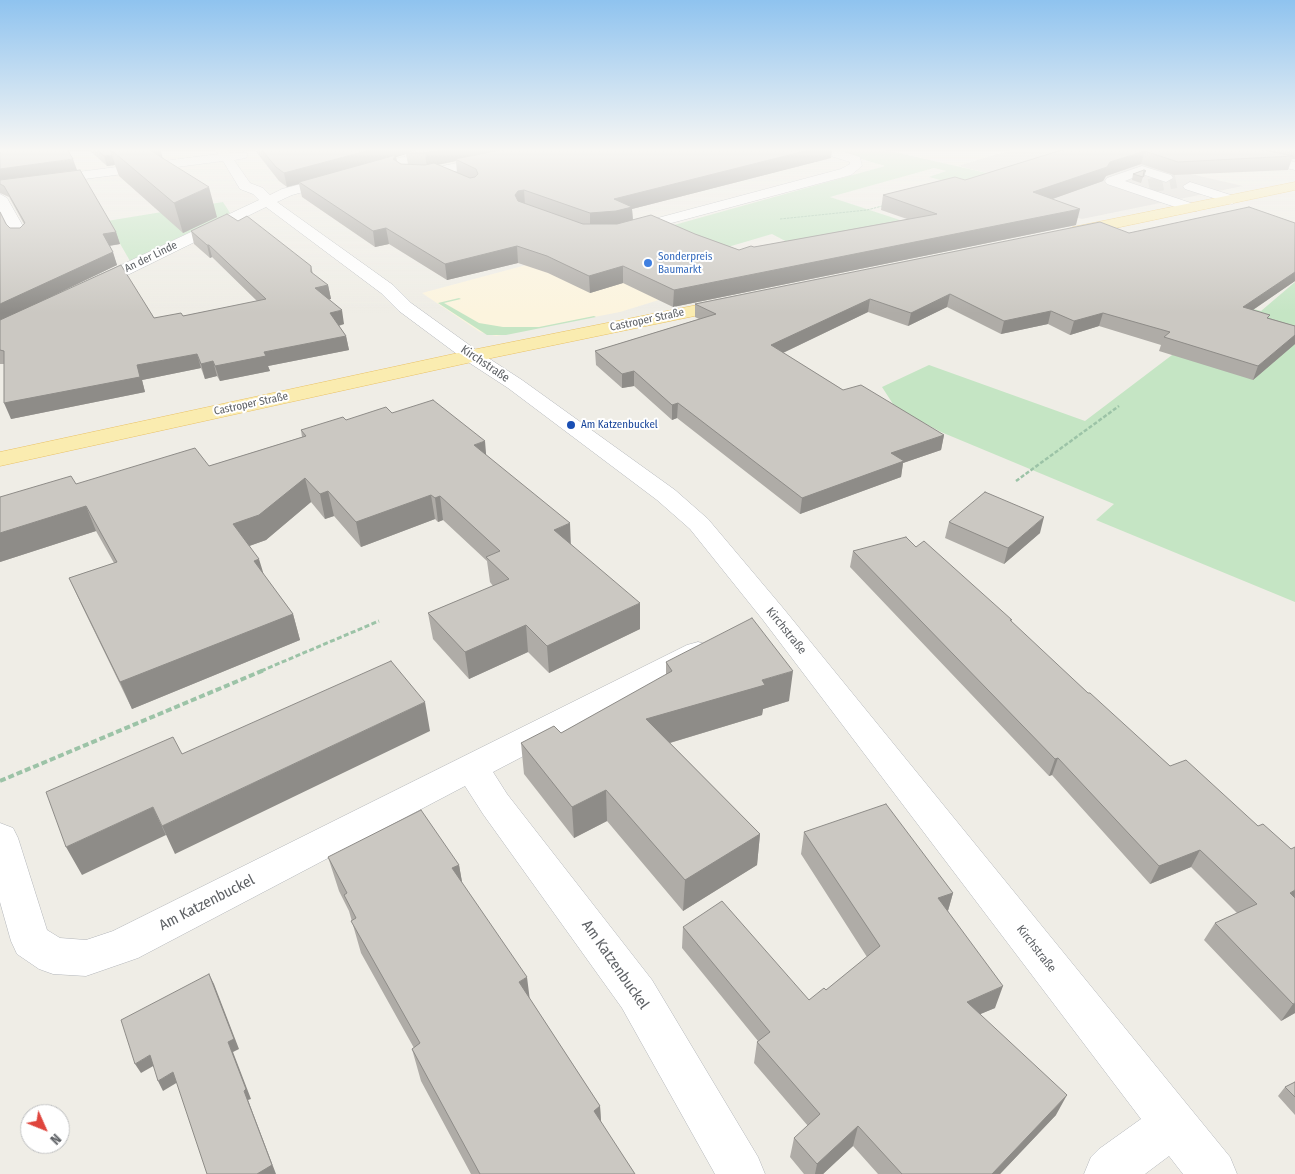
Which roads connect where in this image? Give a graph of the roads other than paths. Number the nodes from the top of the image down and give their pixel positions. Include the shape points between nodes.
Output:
1 (3, 204) edge
2 (255, 204) edge
3 (272, 204) edge
4 (729, 204) edge
5 (1188, 204) edge
6 (1213, 204) edge
7 (1192, 208) junction
8 (618, 234) edge
9 (20, 235) edge
10 (1061, 235) edge
11 (78, 293) edge
12 (745, 300) edge
13 (472, 356) junction
14 (0, 459) edge
15 (773, 614) junction
16 (474, 767) junction
17 (0, 838) edge
18 (1174, 1124) junction
19 (740, 1174) edge
20 (1108, 1174) edge
21 (1213, 1174) edge

1 - 9 street
2 - 11 street, An der Linde via 252,210
3 - 13 street, Kirchstraße
4 - 8 street
5 - 7 street
6 - 7 main road
7 - 10 main road
12 - 13 main road, Castroper Straße
13 - 14 main road, Castroper Straße
13 - 15 street, Kirchstraße via 515,384 682,508
15 - 16 street, Am Katzenbuckel
15 - 18 street, Kirchstraße
16 - 17 street, Am Katzenbuckel via 124,945 86,958 53,956 31,941
16 - 19 street, Am Katzenbuckel via 495,804 638,994
18 - 20 street
18 - 21 street, Kirchstraße

